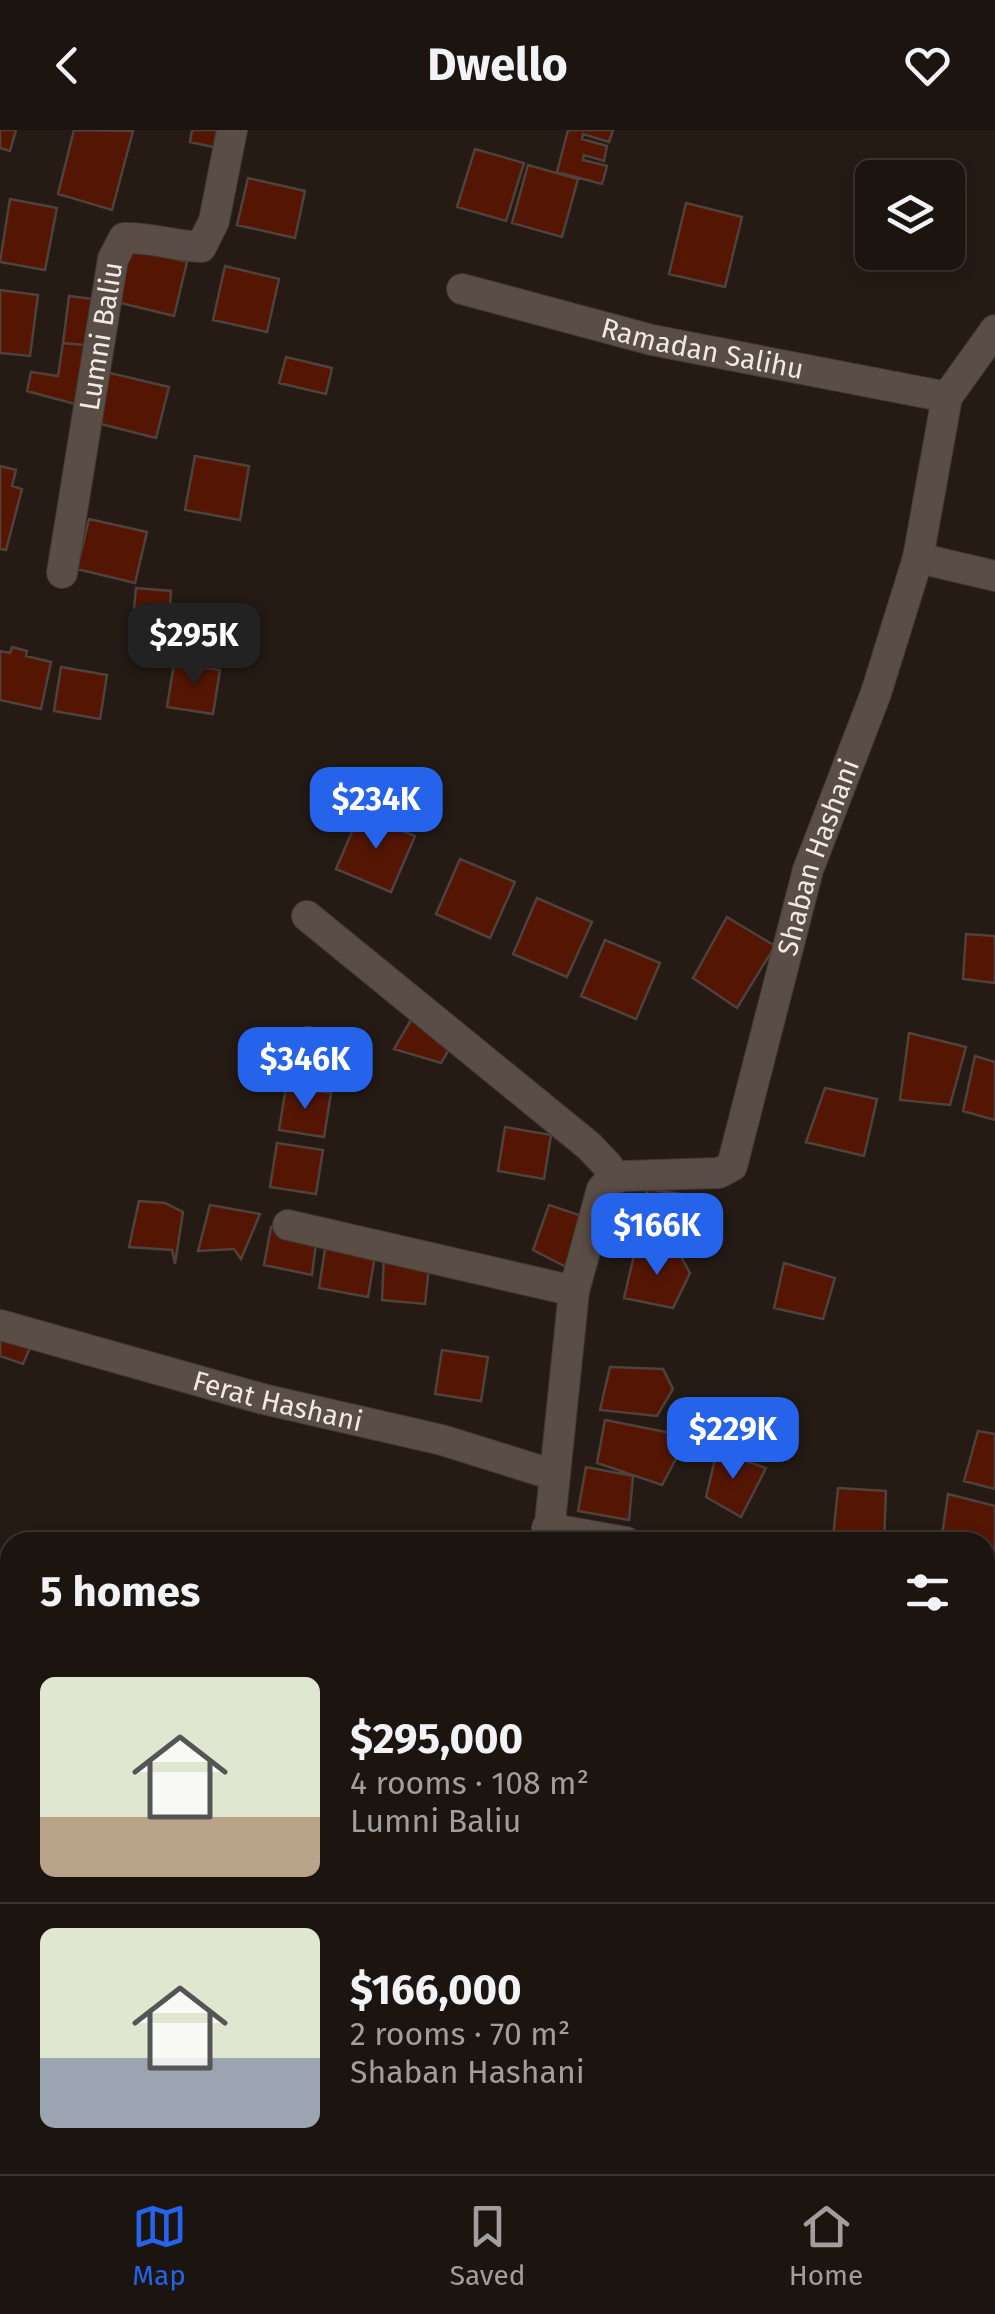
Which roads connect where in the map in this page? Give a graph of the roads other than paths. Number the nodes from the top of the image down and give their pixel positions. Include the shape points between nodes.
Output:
1 (232, 130) edge
2 (462, 289) dead end
3 (995, 330) edge
4 (947, 397) junction
5 (918, 558) junction
6 (62, 573) dead end
7 (995, 576) edge
8 (307, 916) dead end
9 (612, 1179) junction
10 (288, 1226) dead end
11 (574, 1291) junction
12 (0, 1325) edge
13 (554, 1475) junction
14 (548, 1532) edge

1 - 6 street, Lumni Baliu via 214,221 201,247 124,238 113,259
2 - 4 street, Ramadan Salihu via 652,340
3 - 4 street, Shaban Hashani
4 - 5 street, Shaban Hashani
5 - 7 street
5 - 9 street, Shaban Hashani via 876,694 808,870 732,1166
8 - 9 street via 589,1146
9 - 11 street via 602,1189
10 - 11 street
11 - 13 street
12 - 13 street, Ferat Hashani
13 - 14 street

